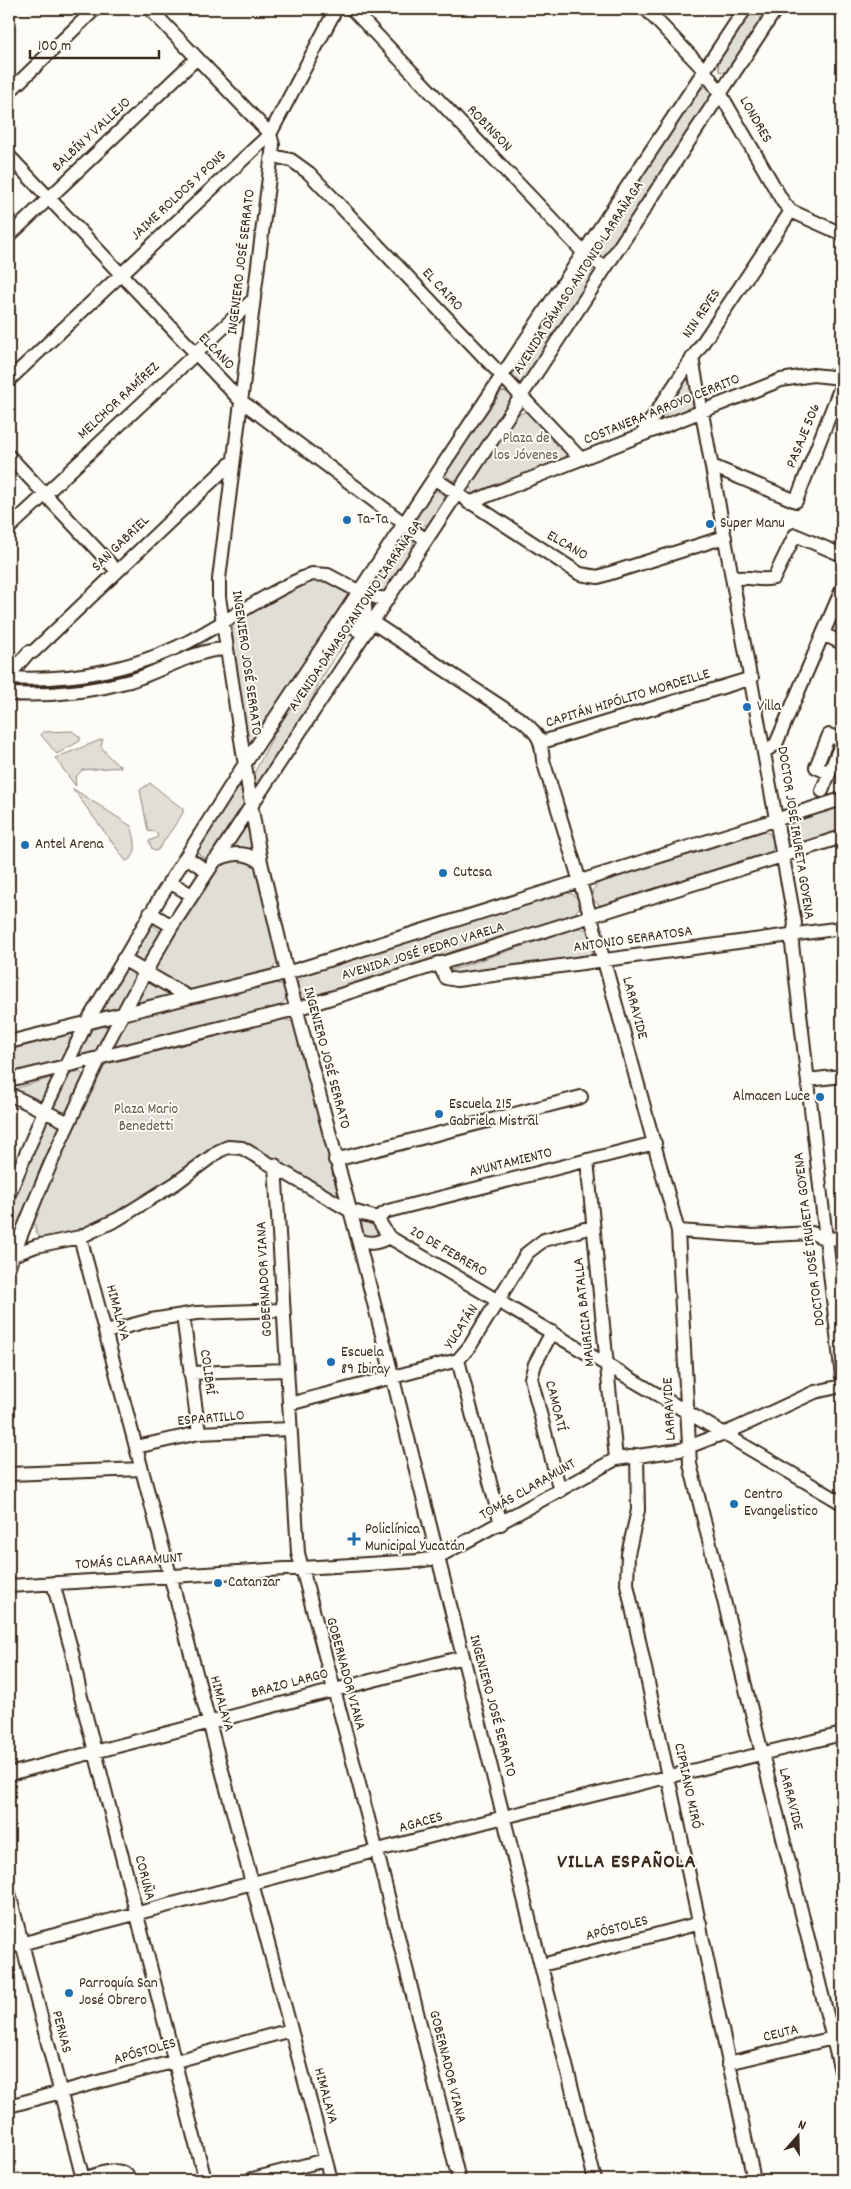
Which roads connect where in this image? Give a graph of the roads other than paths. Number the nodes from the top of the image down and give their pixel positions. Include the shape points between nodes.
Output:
1 (95, 9) edge
2 (150, 9) edge
3 (336, 9) edge
4 (352, 9) edge
5 (646, 9) edge
6 (745, 9) edge
7 (776, 9) edge
8 (839, 9) edge
9 (842, 12) edge
10 (197, 58) junction
11 (704, 70) junction
12 (9, 92) edge
13 (720, 93) junction
14 (270, 134) junction
15 (9, 156) edge
16 (273, 156) junction
17 (48, 198) junction
18 (790, 211) junction
19 (842, 234) edge
20 (9, 236) edge
21 (584, 253) junction
22 (605, 268) junction
23 (121, 274) junction
24 (254, 299) junction
25 (194, 352) junction
26 (692, 358) junction
27 (502, 377) junction
28 (842, 378) edge
29 (9, 380) edge
30 (842, 384) edge
31 (521, 396) junction
32 (240, 400) junction
33 (702, 412) junction
34 (641, 435) junction
35 (9, 456) edge
36 (581, 459) junction
37 (233, 461) junction
38 (712, 466) junction
39 (435, 479) junction
40 (44, 494) junction
41 (456, 494) junction
42 (470, 504) junction
43 (405, 524) junction
44 (9, 528) edge
45 (725, 537) junction
46 (426, 540) junction
47 (842, 555) edge
48 (116, 570) junction
49 (733, 579) junction
50 (362, 589) junction
51 (842, 589) edge
52 (388, 598) junction
53 (222, 621) junction
54 (372, 622) junction
55 (823, 634) junction
56 (842, 643) edge
57 (227, 650) junction
58 (33, 652) junction
59 (9, 676) edge
60 (752, 678) junction
61 (29, 679) junction
62 (45, 679) junction
63 (328, 689) junction
64 (9, 694) edge
65 (45, 695) junction
66 (542, 742) junction
67 (842, 742) edge
68 (764, 751) junction
69 (244, 765) junction
70 (822, 791) dead end
71 (842, 799) edge
72 (251, 804) junction
73 (777, 819) junction
74 (842, 838) edge
75 (783, 856) junction
76 (186, 857) junction
77 (261, 862) junction
78 (210, 866) junction
79 (580, 881) junction
80 (169, 882) junction
81 (192, 895) junction
82 (150, 913) junction
83 (591, 918) junction
84 (172, 926) junction
85 (842, 928) edge
86 (793, 934) junction
87 (123, 959) junction
88 (604, 960) junction
89 (438, 963) junction
90 (145, 972) junction
91 (287, 973) junction
92 (188, 997) junction
93 (296, 1008) junction
94 (122, 1013) junction
95 (87, 1022) junction
96 (9, 1042) edge
97 (98, 1059) junction
98 (65, 1066) junction
99 (842, 1076) edge
100 (9, 1080) edge
101 (808, 1080) junction
102 (9, 1094) edge
103 (581, 1097) dead end
104 (44, 1111) junction
105 (67, 1122) junction
106 (655, 1143) junction
107 (335, 1160) junction
108 (587, 1160) junction
109 (275, 1165) junction
110 (9, 1194) edge
111 (349, 1210) junction
112 (377, 1218) junction
113 (592, 1227) junction
114 (678, 1231) junction
115 (80, 1237) junction
116 (389, 1237) junction
117 (842, 1238) edge
118 (826, 1239) junction
119 (358, 1240) junction
120 (10, 1258) edge
121 (498, 1300) junction
122 (284, 1310) junction
123 (182, 1316) junction
124 (106, 1332) junction
125 (552, 1332) junction
126 (458, 1360) junction
127 (607, 1364) junction
128 (287, 1370) junction
129 (190, 1373) junction
130 (842, 1377) edge
131 (392, 1378) junction
132 (842, 1386) edge
133 (289, 1404) junction
134 (686, 1411) junction
135 (290, 1430) junction
136 (199, 1433) junction
137 (723, 1434) junction
138 (136, 1447) junction
139 (688, 1447) junction
140 (637, 1455) junction
141 (616, 1459) junction
142 (142, 1469) junction
143 (9, 1474) edge
144 (560, 1491) junction
145 (842, 1503) edge
146 (501, 1524) junction
147 (436, 1558) junction
148 (301, 1568) junction
149 (170, 1575) junction
150 (52, 1583) junction
151 (9, 1586) edge
152 (463, 1657) junction
153 (332, 1690) junction
154 (210, 1723) junction
155 (842, 1734) edge
156 (96, 1752) junction
157 (762, 1754) junction
158 (9, 1774) edge
159 (669, 1777) junction
160 (504, 1817) junction
161 (377, 1852) junction
162 (253, 1883) junction
163 (9, 1893) edge
164 (136, 1914) junction
165 (700, 1924) junction
166 (22, 1944) junction
167 (9, 1948) edge
168 (542, 1965) junction
169 (291, 2030) junction
170 (838, 2037) edge
171 (174, 2060) junction
172 (728, 2063) junction
173 (842, 2075) edge
174 (60, 2092) junction
175 (9, 2106) edge
176 (325, 2160) junction
177 (127, 2176) edge
178 (81, 2180) edge
179 (205, 2180) edge
180 (249, 2180) edge
181 (330, 2180) edge
182 (459, 2180) edge
183 (595, 2180) edge
184 (754, 2180) edge

1 - 12 street
2 - 10 street
3 - 14 street, JAIME ROLDOS Y PONS
4 - 21 street, ROBINSON
5 - 11 street, LONDRES
6 - 11 street, AVENIDA DÁMASO ANTONIO LARRAÑAGA
7 - 13 street, AVENIDA DÁMASO ANTONIO LARRAÑAGA
8 - 9 street
10 - 14 street
10 - 17 street, BALBÍN Y VALLEJO
11 - 13 street, LONDRES
11 - 21 street, AVENIDA DÁMASO ANTONIO LARRAÑAGA
13 - 18 street, LONDRES
13 - 22 street, AVENIDA DÁMASO ANTONIO LARRAÑAGA
14 - 16 street, INGENIERO JOSÉ SERRATO
14 - 23 street, JAIME ROLDOS Y PONS
15 - 17 street, ELCANO
16 - 24 street, INGENIERO JOSÉ SERRATO
16 - 27 street, EL CAIRO via 291,160 309,173
17 - 20 street, BALBÍN Y VALLEJO
17 - 23 street, ELCANO
18 - 19 street
18 - 26 street, NIN REYES
21 - 22 street, ROBINSON
21 - 27 street, AVENIDA DÁMASO ANTONIO LARRAÑAGA
22 - 31 street, AVENIDA DÁMASO ANTONIO LARRAÑAGA
23 - 25 street, ELCANO
23 - 29 street, JAIME ROLDOS Y PONS
24 - 25 street, MELCHOR RAMÍREZ
24 - 32 street, INGENIERO JOSÉ SERRATO
25 - 32 street, ELCANO
25 - 40 street, MELCHOR RAMÍREZ
26 - 33 street, DOCTOR JOSÉ IRURETA GOYENA
26 - 34 street, NIN REYES
27 - 31 street, EL CAIRO
27 - 39 street, AVENIDA DÁMASO ANTONIO LARRAÑAGA
28 - 33 street, COSTANERA ARROYO CERRITO via 796,376
30 - 38 street, PASAJE 506 via 796,501
31 - 36 street, EL CAIRO
31 - 41 street, AVENIDA DÁMASO ANTONIO LARRAÑAGA
32 - 37 street, INGENIERO JOSÉ SERRATO
32 - 43 street, ELCANO
33 - 34 street, COSTANERA ARROYO CERRITO
33 - 38 street, DOCTOR JOSÉ IRURETA GOYENA
34 - 36 street, COSTANERA ARROYO CERRITO
35 - 40 street
36 - 42 street, COSTANERA ARROYO CERRITO
37 - 48 street, SAN GABRIEL
37 - 53 street, INGENIERO JOSÉ SERRATO via 219,579
38 - 45 street, DOCTOR JOSÉ IRURETA GOYENA
39 - 41 street, ELCANO
39 - 43 street, AVENIDA DÁMASO ANTONIO LARRAÑAGA
40 - 44 street, MELCHOR RAMÍREZ
40 - 48 street
41 - 42 street, ELCANO
41 - 46 street, AVENIDA DÁMASO ANTONIO LARRAÑAGA
42 - 45 street, ELCANO via 570,569 598,577
43 - 46 street, ELCANO
43 - 50 street, AVENIDA DÁMASO ANTONIO LARRAÑAGA
45 - 49 street, DOCTOR JOSÉ IRURETA GOYENA
46 - 52 street, AVENIDA DÁMASO ANTONIO LARRAÑAGA
47 - 49 street via 795,535 774,578 762,580 746,576
48 - 58 street, SAN GABRIEL
49 - 60 street, DOCTOR JOSÉ IRURETA GOYENA
50 - 52 street via 376,598
50 - 53 street via 328,575 312,574
50 - 63 street via 366,616 328,676
50 - 69 street, AVENIDA DÁMASO ANTONIO LARRAÑAGA
51 - 55 street
52 - 54 street, AVENIDA DÁMASO ANTONIO LARRAÑAGA
53 - 57 street, INGENIERO JOSÉ SERRATO
53 - 62 street via 198,636 137,662 96,673
54 - 63 street, AVENIDA DÁMASO ANTONIO LARRAÑAGA
54 - 66 street, CAPITÁN HIPÓLITO MORDEILLE via 523,722
55 - 56 street
55 - 68 street via 776,744
57 - 65 street via 200,652 129,681 91,690
57 - 69 street, INGENIERO JOSÉ SERRATO
58 - 59 street, SAN GABRIEL via 29,652
58 - 61 street via 27,663
59 - 61 street
60 - 66 street, CAPITÁN HIPÓLITO MORDEILLE
60 - 68 street, DOCTOR JOSÉ IRURETA GOYENA
61 - 62 street
62 - 65 street
63 - 72 street, AVENIDA DÁMASO ANTONIO LARRAÑAGA
64 - 65 street
66 - 79 street, LARRAVIDE via 543,760
67 - 70 street
68 - 73 street, DOCTOR JOSÉ IRURETA GOYENA
69 - 72 street, INGENIERO JOSÉ SERRATO
69 - 76 street, AVENIDA DÁMASO ANTONIO LARRAÑAGA
71 - 73 street, AVENIDA JOSÉ PEDRO VARELA
72 - 77 street, INGENIERO JOSÉ SERRATO
72 - 78 street, AVENIDA DÁMASO ANTONIO LARRAÑAGA
73 - 75 street, DOCTOR JOSÉ IRURETA GOYENA
73 - 79 street, AVENIDA JOSÉ PEDRO VARELA
74 - 75 street, AVENIDA JOSÉ PEDRO VARELA
75 - 83 street, AVENIDA JOSÉ PEDRO VARELA
75 - 86 street, DOCTOR JOSÉ IRURETA GOYENA via 795,923
76 - 78 street
76 - 80 street, AVENIDA DÁMASO ANTONIO LARRAÑAGA
77 - 78 street via 240,853 230,854
77 - 91 street, INGENIERO JOSÉ SERRATO
78 - 81 street, AVENIDA DÁMASO ANTONIO LARRAÑAGA
79 - 83 street, LARRAVIDE
79 - 91 street, AVENIDA JOSÉ PEDRO VARELA
80 - 81 street
80 - 82 street, AVENIDA DÁMASO ANTONIO LARRAÑAGA
81 - 84 street, AVENIDA DÁMASO ANTONIO LARRAÑAGA
82 - 84 street
82 - 87 street, AVENIDA DÁMASO ANTONIO LARRAÑAGA
83 - 88 street, LARRAVIDE
83 - 89 street, AVENIDA JOSÉ PEDRO VARELA
84 - 90 street, AVENIDA DÁMASO ANTONIO LARRAÑAGA
85 - 86 street, ANTONIO SERRATOSA
86 - 88 street, ANTONIO SERRATOSA
86 - 101 street, DOCTOR JOSÉ IRURETA GOYENA
87 - 90 street
87 - 95 street, AVENIDA DÁMASO ANTONIO LARRAÑAGA
88 - 89 street, ANTONIO SERRATOSA via 457,980 446,978
88 - 106 street, LARRAVIDE
89 - 93 street, AVENIDA JOSÉ PEDRO VARELA
90 - 92 street
90 - 94 street, AVENIDA DÁMASO ANTONIO LARRAÑAGA
91 - 92 street, AVENIDA JOSÉ PEDRO VARELA
91 - 93 street, INGENIERO JOSÉ SERRATO
92 - 94 street, AVENIDA JOSÉ PEDRO VARELA
93 - 97 street, AVENIDA JOSÉ PEDRO VARELA
93 - 107 street, INGENIERO JOSÉ SERRATO
94 - 95 street, AVENIDA JOSÉ PEDRO VARELA
94 - 97 street, AVENIDA DÁMASO ANTONIO LARRAÑAGA
95 - 96 street, AVENIDA JOSÉ PEDRO VARELA
95 - 98 street, AVENIDA DÁMASO ANTONIO LARRAÑAGA
97 - 98 street, AVENIDA JOSÉ PEDRO VARELA
97 - 105 street, AVENIDA DÁMASO ANTONIO LARRAÑAGA
98 - 100 street, AVENIDA JOSÉ PEDRO VARELA
98 - 104 street, AVENIDA DÁMASO ANTONIO LARRAÑAGA
99 - 101 street
101 - 118 street, DOCTOR JOSÉ IRURETA GOYENA
102 - 104 street
103 - 107 street
104 - 105 street
104 - 110 street, AVENIDA DÁMASO ANTONIO LARRAÑAGA
105 - 120 street, AVENIDA DÁMASO ANTONIO LARRAÑAGA
106 - 108 street, AYUNTAMIENTO
106 - 114 street, LARRAVIDE
107 - 111 street, INGENIERO JOSÉ SERRATO
108 - 112 street, AYUNTAMIENTO via 388,1211
108 - 113 street, MAURICIA BATALLA
109 - 111 street
109 - 115 street via 248,1150 228,1147 139,1206
109 - 122 street, GOBERNADOR VIANA
111 - 112 street
111 - 119 street, INGENIERO JOSÉ SERRATO
112 - 116 street, 20 DE FEBRERO
113 - 121 street, YUCATÁN via 544,1240 534,1246
113 - 127 street, MAURICIA BATALLA
114 - 118 street via 753,1236 812,1233
114 - 134 street, LARRAVIDE
115 - 120 street via 36,1246
115 - 124 street, HIMALAYA
116 - 119 street via 372,1243
116 - 121 street, 20 DE FEBRERO
117 - 118 street
118 - 130 street, DOCTOR JOSÉ IRURETA GOYENA
119 - 131 street, INGENIERO JOSÉ SERRATO
121 - 125 street, 20 DE FEBRERO
121 - 126 street, YUCATÁN
122 - 123 street
122 - 128 street, GOBERNADOR VIANA
123 - 124 street
123 - 129 street, COLIBRÍ
124 - 138 street, HIMALAYA
125 - 127 street, 20 DE FEBRERO
125 - 144 street, CAMOATÍ via 535,1364 532,1378
126 - 131 street
126 - 146 street, YUCATÁN
127 - 134 street, 20 DE FEBRERO
127 - 141 street, MAURICIA BATALLA
128 - 129 street
128 - 133 street, GOBERNADOR VIANA
129 - 136 street, COLIBRÍ
131 - 133 street
131 - 147 street, INGENIERO JOSÉ SERRATO
132 - 137 street, TOMÁS CLARAMUNT via 815,1392
133 - 135 street, GOBERNADOR VIANA
134 - 137 street, 20 DE FEBRERO
134 - 139 street, LARRAVIDE
135 - 136 street, ESPARTILLO
135 - 148 street, GOBERNADOR VIANA
136 - 138 street, ESPARTILLO
137 - 139 street, TOMÁS CLARAMUNT
137 - 145 street, 20 DE FEBRERO
138 - 142 street, HIMALAYA
139 - 140 street, TOMÁS CLARAMUNT
139 - 157 street, LARRAVIDE
140 - 141 street, TOMÁS CLARAMUNT
140 - 159 street, CIPRIANO MIRÓ via 638,1510 628,1554 627,1584
141 - 144 street, TOMÁS CLARAMUNT
142 - 143 street
142 - 149 street, HIMALAYA
144 - 146 street, TOMÁS CLARAMUNT
146 - 147 street, TOMÁS CLARAMUNT
147 - 148 street, TOMÁS CLARAMUNT
147 - 152 street, INGENIERO JOSÉ SERRATO
148 - 149 street, TOMÁS CLARAMUNT
148 - 153 street, GOBERNADOR VIANA
149 - 150 street, TOMÁS CLARAMUNT
149 - 154 street, HIMALAYA
150 - 151 street, TOMÁS CLARAMUNT
150 - 156 street, CORUÑA
152 - 153 street, BRAZO LARGO
152 - 160 street, INGENIERO JOSÉ SERRATO
153 - 154 street, BRAZO LARGO
153 - 161 street, GOBERNADOR VIANA
154 - 156 street, BRAZO LARGO
154 - 162 street, HIMALAYA
155 - 157 street, AGACES
156 - 158 street, BRAZO LARGO
156 - 164 street, CORUÑA
157 - 159 street, AGACES
157 - 170 street, LARRAVIDE
159 - 160 street, AGACES
159 - 165 street, CIPRIANO MIRÓ
160 - 161 street, AGACES
160 - 168 street, INGENIERO JOSÉ SERRATO
161 - 162 street, AGACES
161 - 182 street, GOBERNADOR VIANA
162 - 164 street, AGACES
162 - 169 street, HIMALAYA
163 - 166 street, PERNAS
164 - 166 street, AGACES
164 - 171 street, CORUÑA
165 - 168 street, APÓSTOLES
165 - 172 street, CIPRIANO MIRÓ
166 - 167 street, AGACES
166 - 174 street, PERNAS
168 - 183 street, INGENIERO JOSÉ SERRATO
169 - 171 street, APÓSTOLES
169 - 176 street, HIMALAYA
170 - 172 street, CEUTA
170 - 173 street, LARRAVIDE
171 - 174 street, APÓSTOLES
171 - 179 street, CORUÑA
172 - 184 street, CIPRIANO MIRÓ
174 - 175 street, APÓSTOLES
174 - 178 street, PERNAS
176 - 180 street
176 - 181 street, HIMALAYA
177 - 178 street via 117,2171

